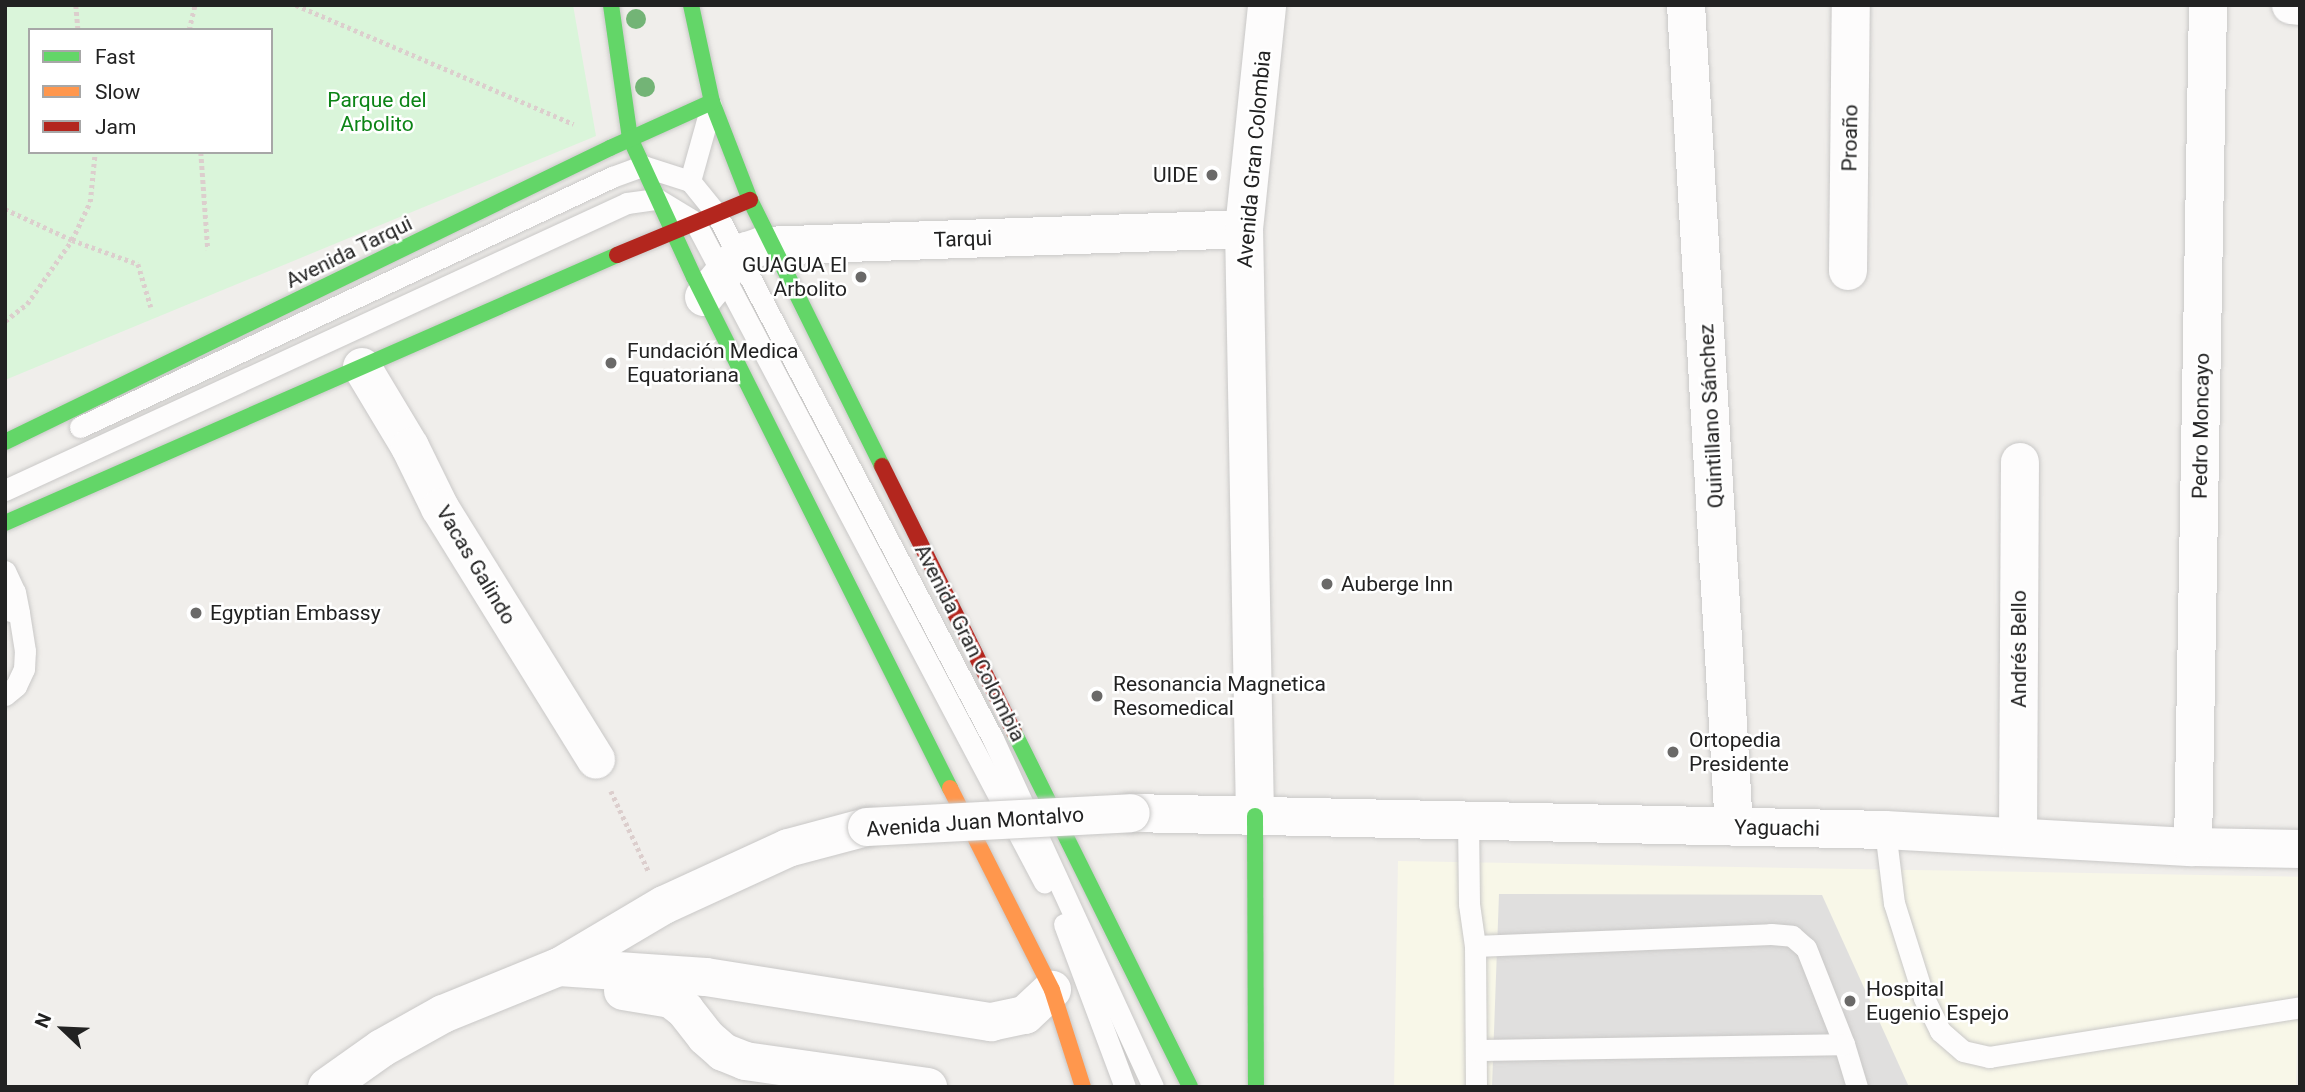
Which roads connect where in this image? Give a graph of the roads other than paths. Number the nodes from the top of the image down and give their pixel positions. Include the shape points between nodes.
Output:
1 (611, 5) edge
2 (691, 5) edge
3 (1267, 5) edge
4 (1686, 5) edge
5 (1851, 5) edge
6 (2208, 5) edge
7 (2291, 5) edge
8 (2300, 6) edge
9 (712, 102) junction
10 (630, 138) junction
11 (643, 166) junction
12 (690, 181) junction
13 (657, 199) junction
14 (750, 200) junction
15 (716, 214) junction
16 (695, 222) junction
17 (1244, 229) junction
18 (671, 231) junction
19 (734, 268) junction
20 (1848, 271) dead end
21 (362, 367) junction
22 (5, 442) edge
23 (5, 462) edge
24 (2020, 462) dead end
25 (5, 489) edge
26 (5, 523) edge
27 (5, 571) edge
28 (12, 611) edge
29 (5, 695) edge
30 (596, 760) road end
31 (1255, 816) junction
32 (1468, 820) junction
33 (1734, 827) junction
34 (1885, 830) junction
35 (2018, 837) junction
36 (2193, 847) junction
37 (2300, 849) edge
38 (1475, 946) junction
39 (559, 967) junction
40 (1052, 990) junction
41 (2300, 1007) edge
42 (1844, 1044) junction
43 (1476, 1050) junction
44 (786, 1077) edge
45 (1174, 1085) edge
46 (327, 1087) edge
47 (928, 1087) edge
48 (1083, 1087) edge
49 (1125, 1087) edge
50 (1256, 1087) edge
51 (1476, 1087) edge
52 (1857, 1087) edge

1 - 10 main road, Avenida Gran Colombia
2 - 9 main road, Avenida Gran Colombia
3 - 17 street, Avenida Gran Colombia
4 - 33 street, Quintillano Sánchez
5 - 20 street, Proaño
6 - 36 street, Pedro Moncayo
7 - 8 street
9 - 10 main road, Avenida Tarqui
9 - 12 lane
9 - 14 main road, Avenida Gran Colombia
10 - 11 main road, Avenida Gran Colombia
10 - 22 main road, Avenida Tarqui
11 - 12 lane
11 - 13 main road, Avenida Gran Colombia
11 - 23 lane
12 - 15 lane
13 - 16 lane
13 - 18 main road, Avenida Gran Colombia
13 - 25 lane via 627,203
14 - 15 main road
14 - 19 main road, Avenida Gran Colombia
15 - 16 main road
15 - 19 lane
16 - 18 main road
16 - 19 lane
17 - 19 street, Tarqui
17 - 31 street, Avenida Gran Colombia
18 - 19 main road, Avenida Gran Colombia
18 - 21 main road
19 - 40 main road, Avenida Gran Colombia
19 - 45 main road, Avenida Gran Colombia
19 - 45 lane via 993,739
19 - 49 lane via 1057,907
21 - 26 main road
21 - 30 street, Vacas Galindo via 440,508
24 - 35 street, Andrés Bello
27 - 28 lane via 15,592
28 - 29 lane via 25,651 24,669 16,686
31 - 32 street, Yaguachi
31 - 39 street, Avenida Juan Montalvo, bridge via 1130,813 867,827 788,848 664,905
31 - 50 main road
32 - 33 street, Yaguachi
32 - 38 lane via 1469,904
33 - 34 street, Yaguachi
34 - 35 street, Yaguachi
34 - 41 lane via 1894,903 1924,998 1940,1031 1963,1051 1989,1057
35 - 36 street, Yaguachi
36 - 37 street, Yaguachi
38 - 42 lane via 1792,936 1806,948
38 - 43 lane
39 - 40 street, Avenida Juan Montalvo via 717,978 990,1022 1025,1015
39 - 44 street via 619,990 671,999 715,1045
39 - 46 street, Avenida Juan Montalvo via 443,1014 382,1048
40 - 48 main road, Avenida Gran Colombia
42 - 43 lane
42 - 52 lane
43 - 51 lane
44 - 47 street

